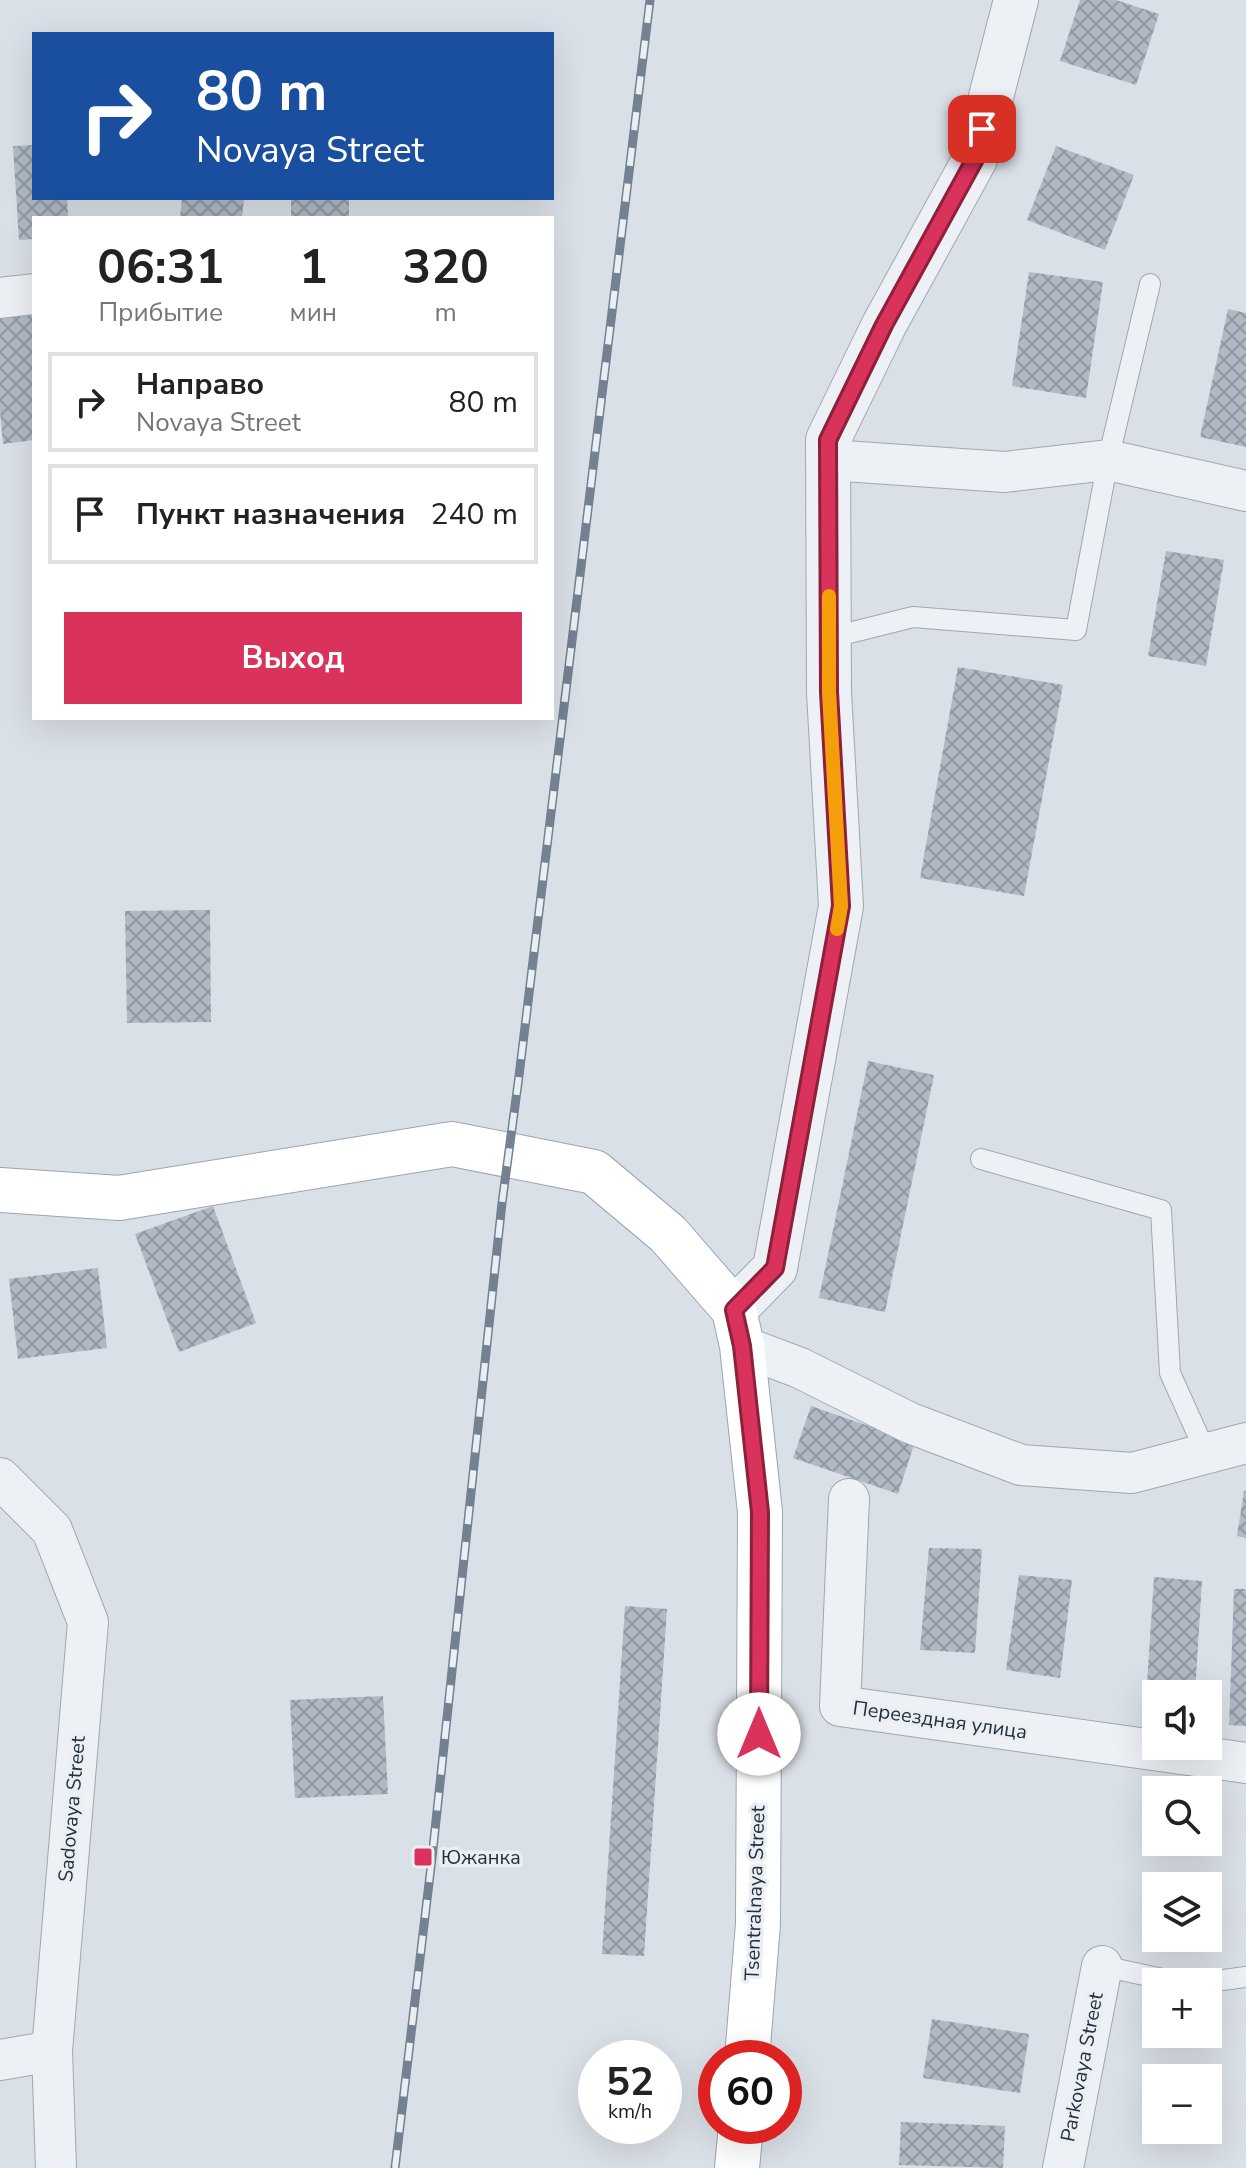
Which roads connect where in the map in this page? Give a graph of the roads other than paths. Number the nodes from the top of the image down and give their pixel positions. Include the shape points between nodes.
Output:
1 (1016, 0) edge
2 (1150, 284) dead end
3 (32, 294) edge
4 (0, 298) edge
5 (829, 460) junction
6 (1108, 460) junction
7 (1246, 491) edge
8 (829, 638) junction
9 (981, 1159) dead end
10 (0, 1190) edge
11 (738, 1328) junction
12 (1246, 1443) edge
13 (1206, 1453) junction
14 (0, 1478) edge
15 (849, 1499) dead end
16 (1246, 1763) edge
17 (1102, 1966) joint
18 (1142, 1975) edge
19 (1246, 1977) edge
20 (1222, 1980) edge
21 (748, 2040) edge
22 (52, 2051) junction
23 (0, 2060) edge
24 (739, 2144) edge
25 (56, 2168) edge
26 (737, 2168) edge
27 (1063, 2168) edge

1 - 5 street via 975,159 828,440
2 - 6 lane
3 - 4 street
5 - 6 street via 1005,472
5 - 8 street
6 - 7 street
6 - 8 lane via 1076,630 913,617
8 - 11 street via 841,906 775,1268
9 - 13 lane via 1161,1210 1170,1373
10 - 11 main road via 119,1198 452,1144 594,1172 668,1234
11 - 13 street via 800,1368 910,1423 1021,1465 1132,1473
11 - 21 main road, Tsentralnaya Street via 760,1512 758,1924
12 - 13 street
14 - 22 street, Sadovaya Street via 52,1530 88,1622
15 - 16 street, Переездная улица via 840,1706
17 - 18 lane
17 - 27 street, Parkovaya Street
19 - 20 lane
22 - 23 street
22 - 25 street, Sadovaya Street
24 - 26 main road

